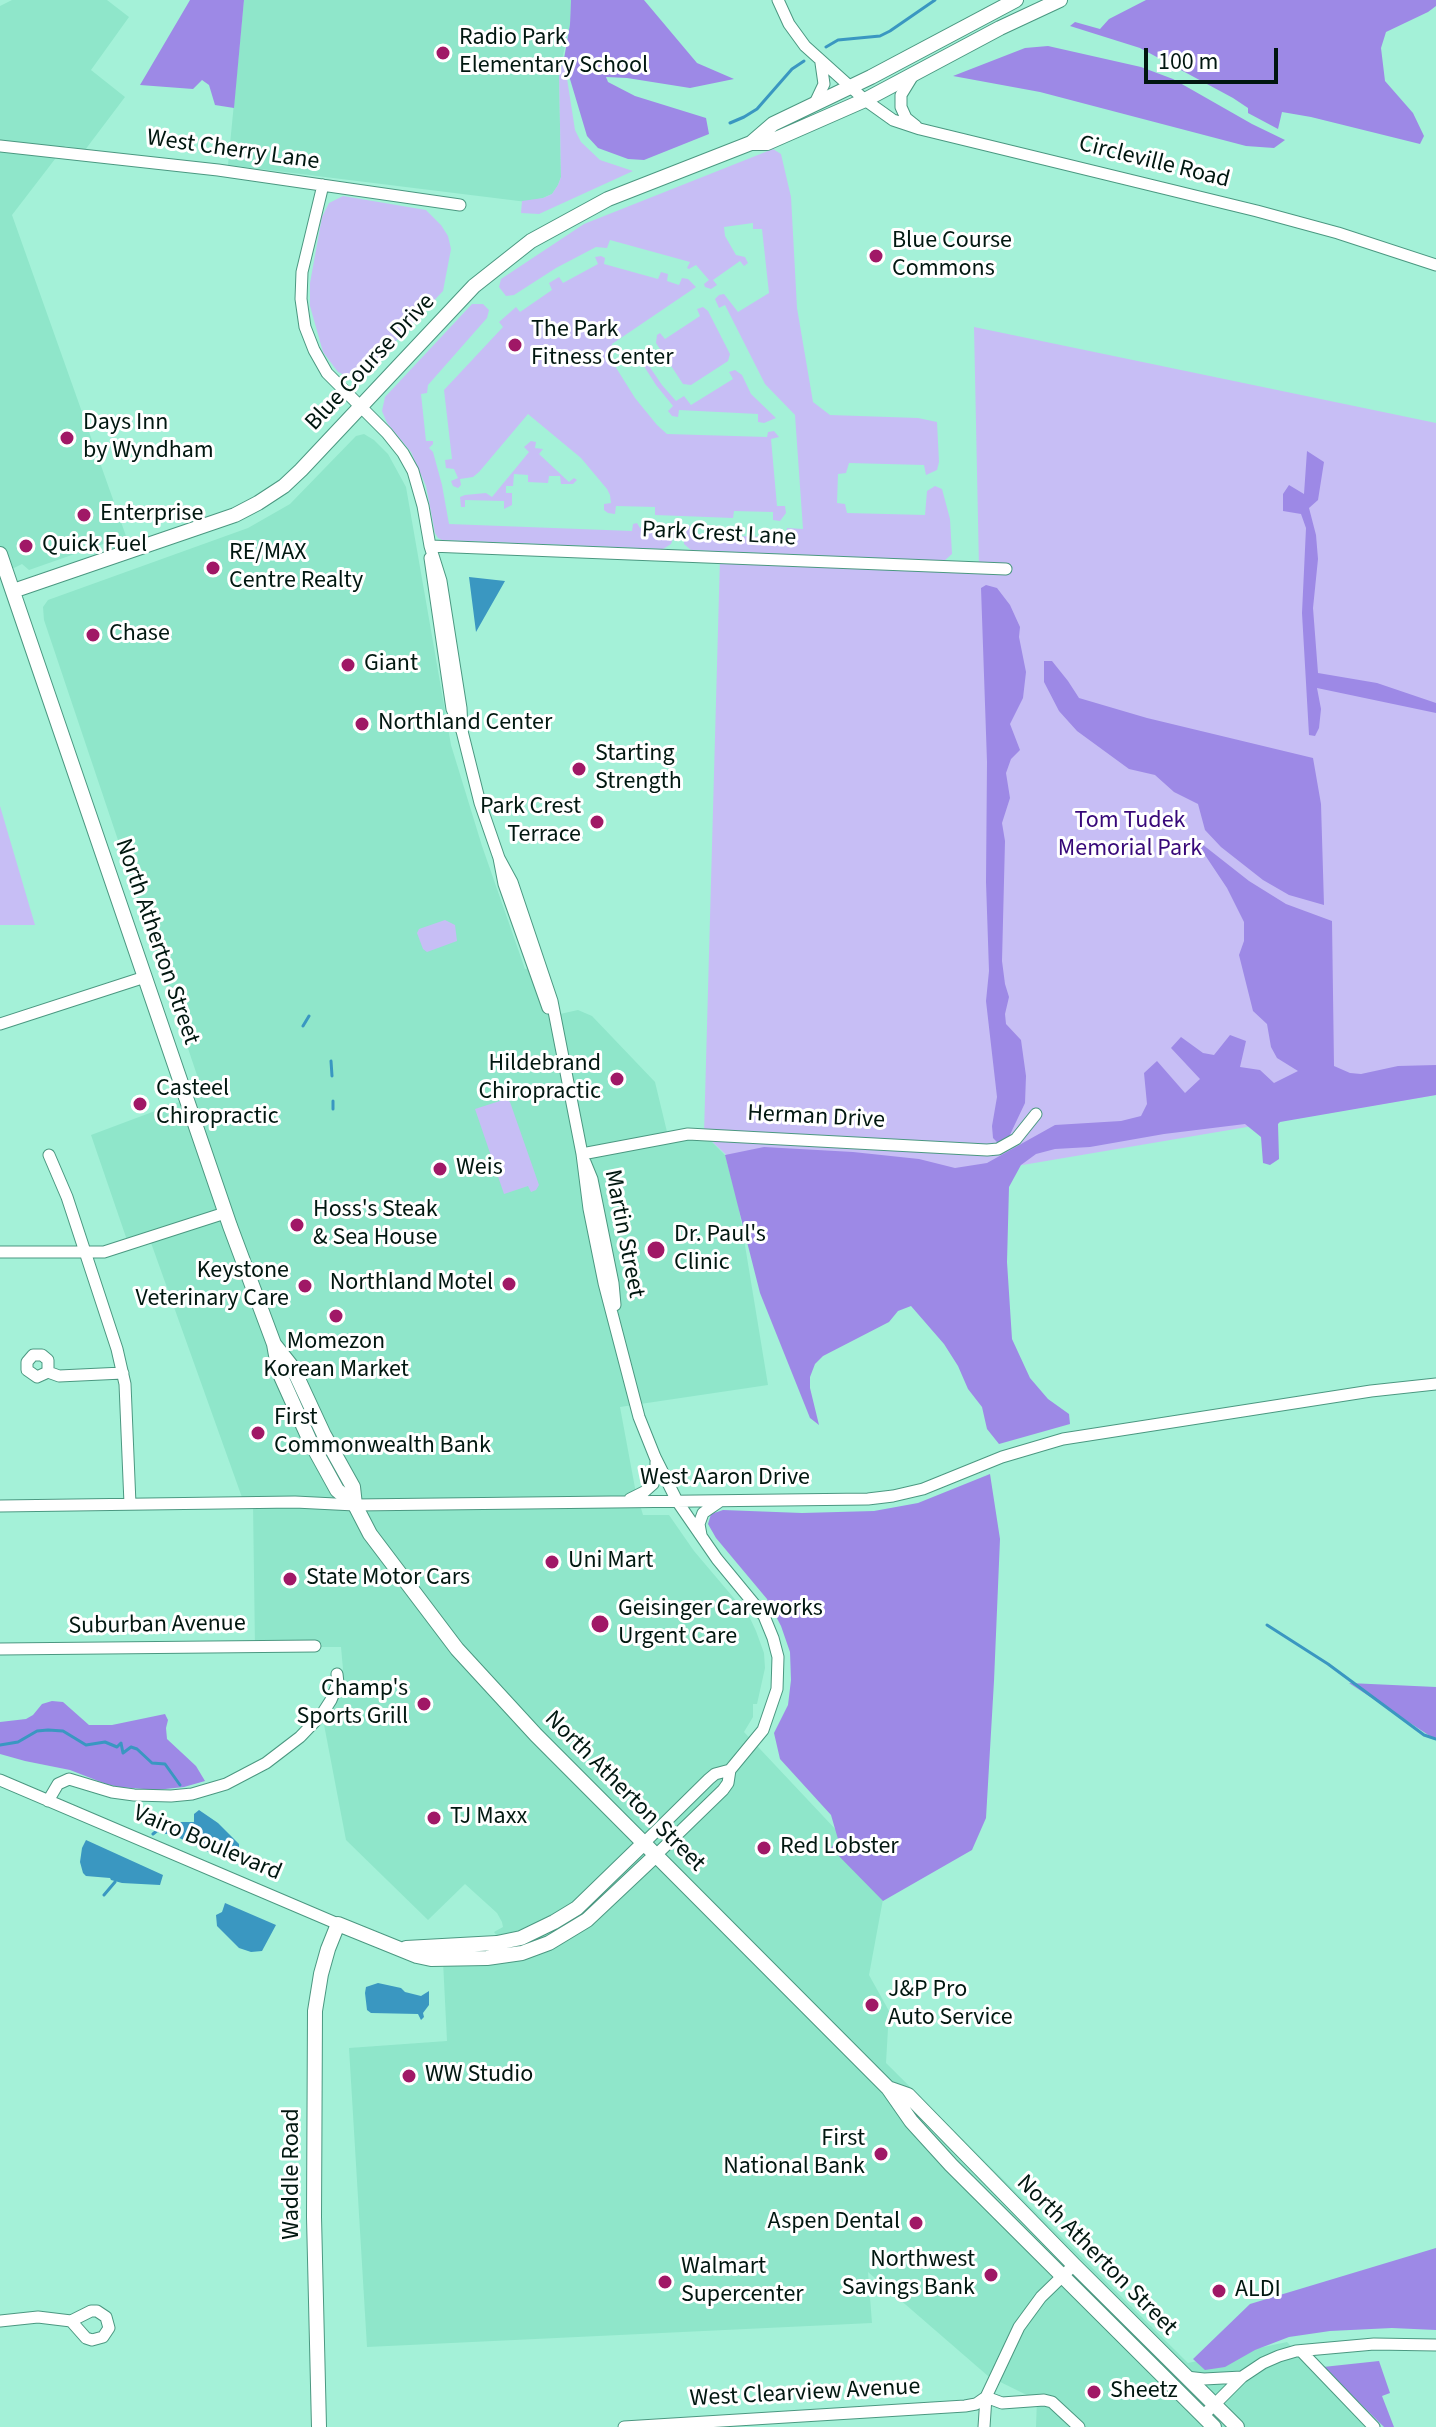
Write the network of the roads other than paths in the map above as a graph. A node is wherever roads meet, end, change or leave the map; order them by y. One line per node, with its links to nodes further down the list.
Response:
1 (778, 0): 4 (street, Circleville Road)
2 (1016, 0): 6 (main road, Blue Course Drive)
3 (1060, 0): 5 (main road, Blue Course Drive)
4 (819, 59): 6 (street, Circleville Road); 8 (street)
5 (914, 74): 7 (main road, Blue Course Drive); 9 (street)
6 (849, 87): 7 (street, Circleville Road); 8 (main road, Blue Course Drive)
7 (865, 100): 9 (street, Circleville Road); 10 (main road, Blue Course Drive)
8 (814, 104): 10 (main road, Blue Course Drive)
9 (920, 129): 14 (street, Circleville Road)
10 (751, 143): 15 (main road, Blue Course Drive)
11 (0, 146): 12 (street, West Cherry Lane)
12 (323, 185): 13 (street, West Cherry Lane); 15 (street, Martin Street)
13 (460, 205)
14 (1436, 265)
15 (360, 407): 16 (street, Martin Street); 19 (main road, Blue Course Drive)
16 (430, 546): 18 (street, Park Crest Lane); 23 (street, Martin Street)
17 (0, 554): 19 (main road, North Atherton Street)
18 (1006, 569)
19 (6, 593): 20 (main road, North Atherton Street)
20 (145, 977): 21 (street); 25 (main road, North Atherton Street)
21 (0, 1024)
22 (1036, 1114): 23 (street, Herman Drive)
23 (582, 1154): 31 (street, Martin Street)
24 (49, 1155): 27 (street)
25 (225, 1213): 27 (street); 36 (main road, North Atherton Street)
26 (0, 1252): 27 (street)
27 (85, 1253): 29 (street)
28 (48, 1372): 29 (street)
29 (123, 1373): 35 (street)
30 (1436, 1384): 32 (street, West Aaron Drive)
31 (655, 1457): 33 (street, Martin Street); 34 (street)
32 (721, 1500): 33 (street, West Aaron Drive); 38 (street)
33 (677, 1501): 34 (street, West Aaron Drive); 38 (street, Martin Street)
34 (622, 1502): 36 (street, West Aaron Drive)
35 (130, 1504): 36 (street, West Aaron Drive); 37 (street, West Aaron Drive)
36 (355, 1505): 45 (main road, North Atherton Street)
37 (0, 1506)
38 (703, 1539): 42 (street, Martin Street)
39 (315, 1646): 40 (street, Suburban Avenue)
40 (0, 1649)
41 (337, 1674): 44 (street)
42 (730, 1770): 45 (street, Martin Street); 46 (street, Martin Street)
43 (0, 1780): 44 (street, Vairo Boulevard)
44 (48, 1801): 47 (street, Vairo Boulevard)
45 (644, 1843): 46 (main road, North Atherton Street); 48 (main road, Vairo Boulevard)
46 (656, 1855): 48 (main road, Vairo Boulevard); 49 (main road, North Atherton Street)
47 (338, 1924): 48 (main road, Vairo Boulevard); 61 (main road, Waddle Road)
48 (398, 1949)
49 (888, 2088): 50 (main road, North Atherton Street); 51 (main road, North Atherton Street)
50 (1074, 2265): 51 (street); 56 (main road, North Atherton Street)
51 (1061, 2277): 58 (street); 60 (main road, North Atherton Street)
52 (0, 2321): 53 (street)
53 (71, 2321)
54 (1436, 2345): 55 (street)
55 (1301, 2351): 57 (street); 67 (street)
56 (1186, 2377): 57 (street); 59 (main road, North Atherton Street)
57 (1242, 2377): 59 (street)
58 (986, 2397): 62 (street, West Clearview Avenue); 63 (street); 64 (street)
59 (1214, 2404): 60 (street); 66 (main road, North Atherton Street)
60 (1203, 2416): 65 (main road, North Atherton Street)
61 (319, 2427)
62 (624, 2427)
63 (984, 2427)
64 (1079, 2427)
65 (1214, 2427)
66 (1237, 2427)
67 (1374, 2427)

